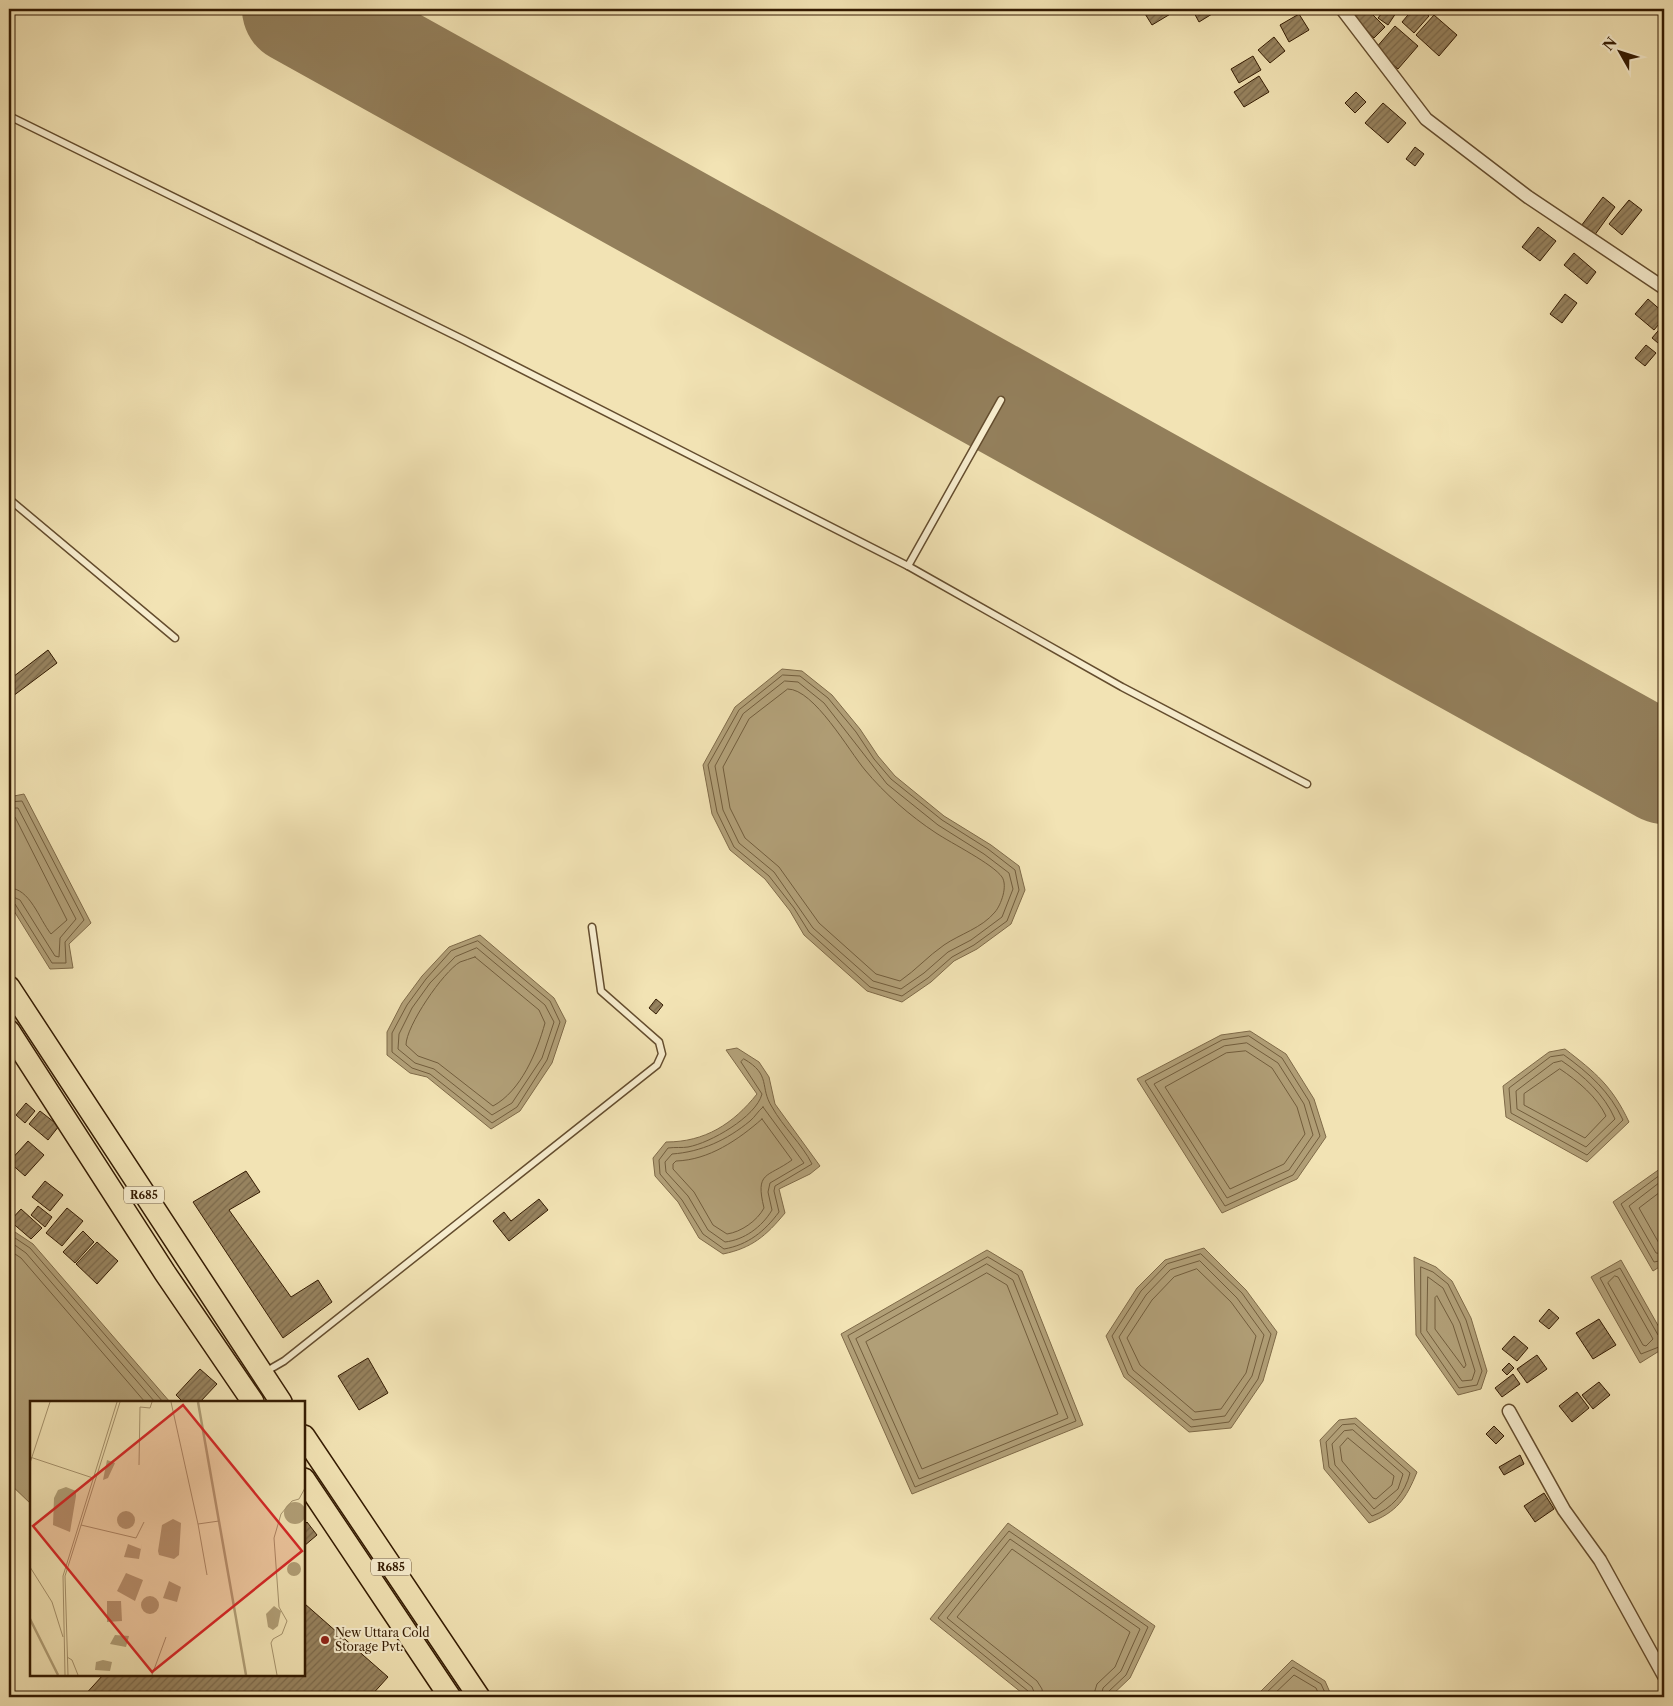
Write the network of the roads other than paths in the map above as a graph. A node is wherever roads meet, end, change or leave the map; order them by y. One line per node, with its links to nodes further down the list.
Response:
1 (1342, 9): 3 (street)
2 (9, 116): 6 (lane)
3 (1664, 288)
4 (1001, 400): 6 (lane)
5 (9, 499): 7 (lane)
6 (908, 566): 8 (lane)
7 (175, 638)
8 (1307, 784)
9 (592, 927): 12 (lane)
10 (9, 987): 12 (main road, R685)
11 (9, 1031): 13 (main road, R685)
12 (262, 1374): 14 (main road, R685)
13 (252, 1401)
14 (280, 1401)
15 (1509, 1411): 18 (street)
16 (305, 1437): 20 (main road, R685)
17 (305, 1480): 19 (main road, R685)
18 (1664, 1676)
19 (450, 1697)
20 (479, 1697)

